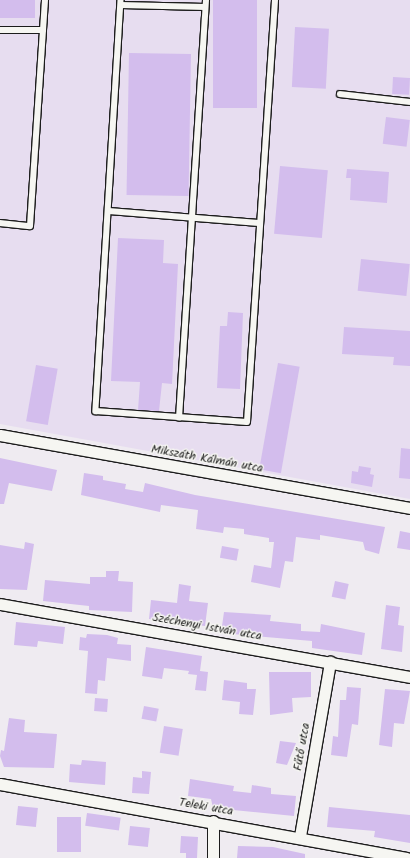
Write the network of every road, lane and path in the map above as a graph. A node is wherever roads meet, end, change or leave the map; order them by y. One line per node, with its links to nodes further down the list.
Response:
1 (45, 0): 7 (lane)
2 (206, 0): 5 (lane)
3 (275, 0): 13 (lane)
4 (121, 2): 5 (lane); 10 (lane)
5 (206, 7): 11 (lane)
6 (0, 30): 7 (lane)
7 (43, 30): 12 (lane)
8 (340, 94): 9 (lane)
9 (410, 102)
10 (109, 211): 11 (lane); 14 (lane)
11 (192, 218): 13 (lane); 14 (lane)
12 (0, 223)
13 (259, 223): 14 (lane)
14 (179, 418)
15 (0, 435): 16 (street, Mikszáth Kálmán utca)
16 (410, 508)
17 (0, 604): 18 (street, Széchenyi István utca)
18 (330, 662): 19 (street, Széchenyi István utca); 22 (street, Fűtő utca)
19 (410, 677)
20 (0, 784): 21 (street, Teleki utca)
21 (213, 821): 22 (street, Teleki utca); 24 (street)
22 (300, 836): 23 (street, Teleki utca)
23 (374, 855): 25 (street, Teleki utca)
24 (213, 858)
25 (406, 858)

